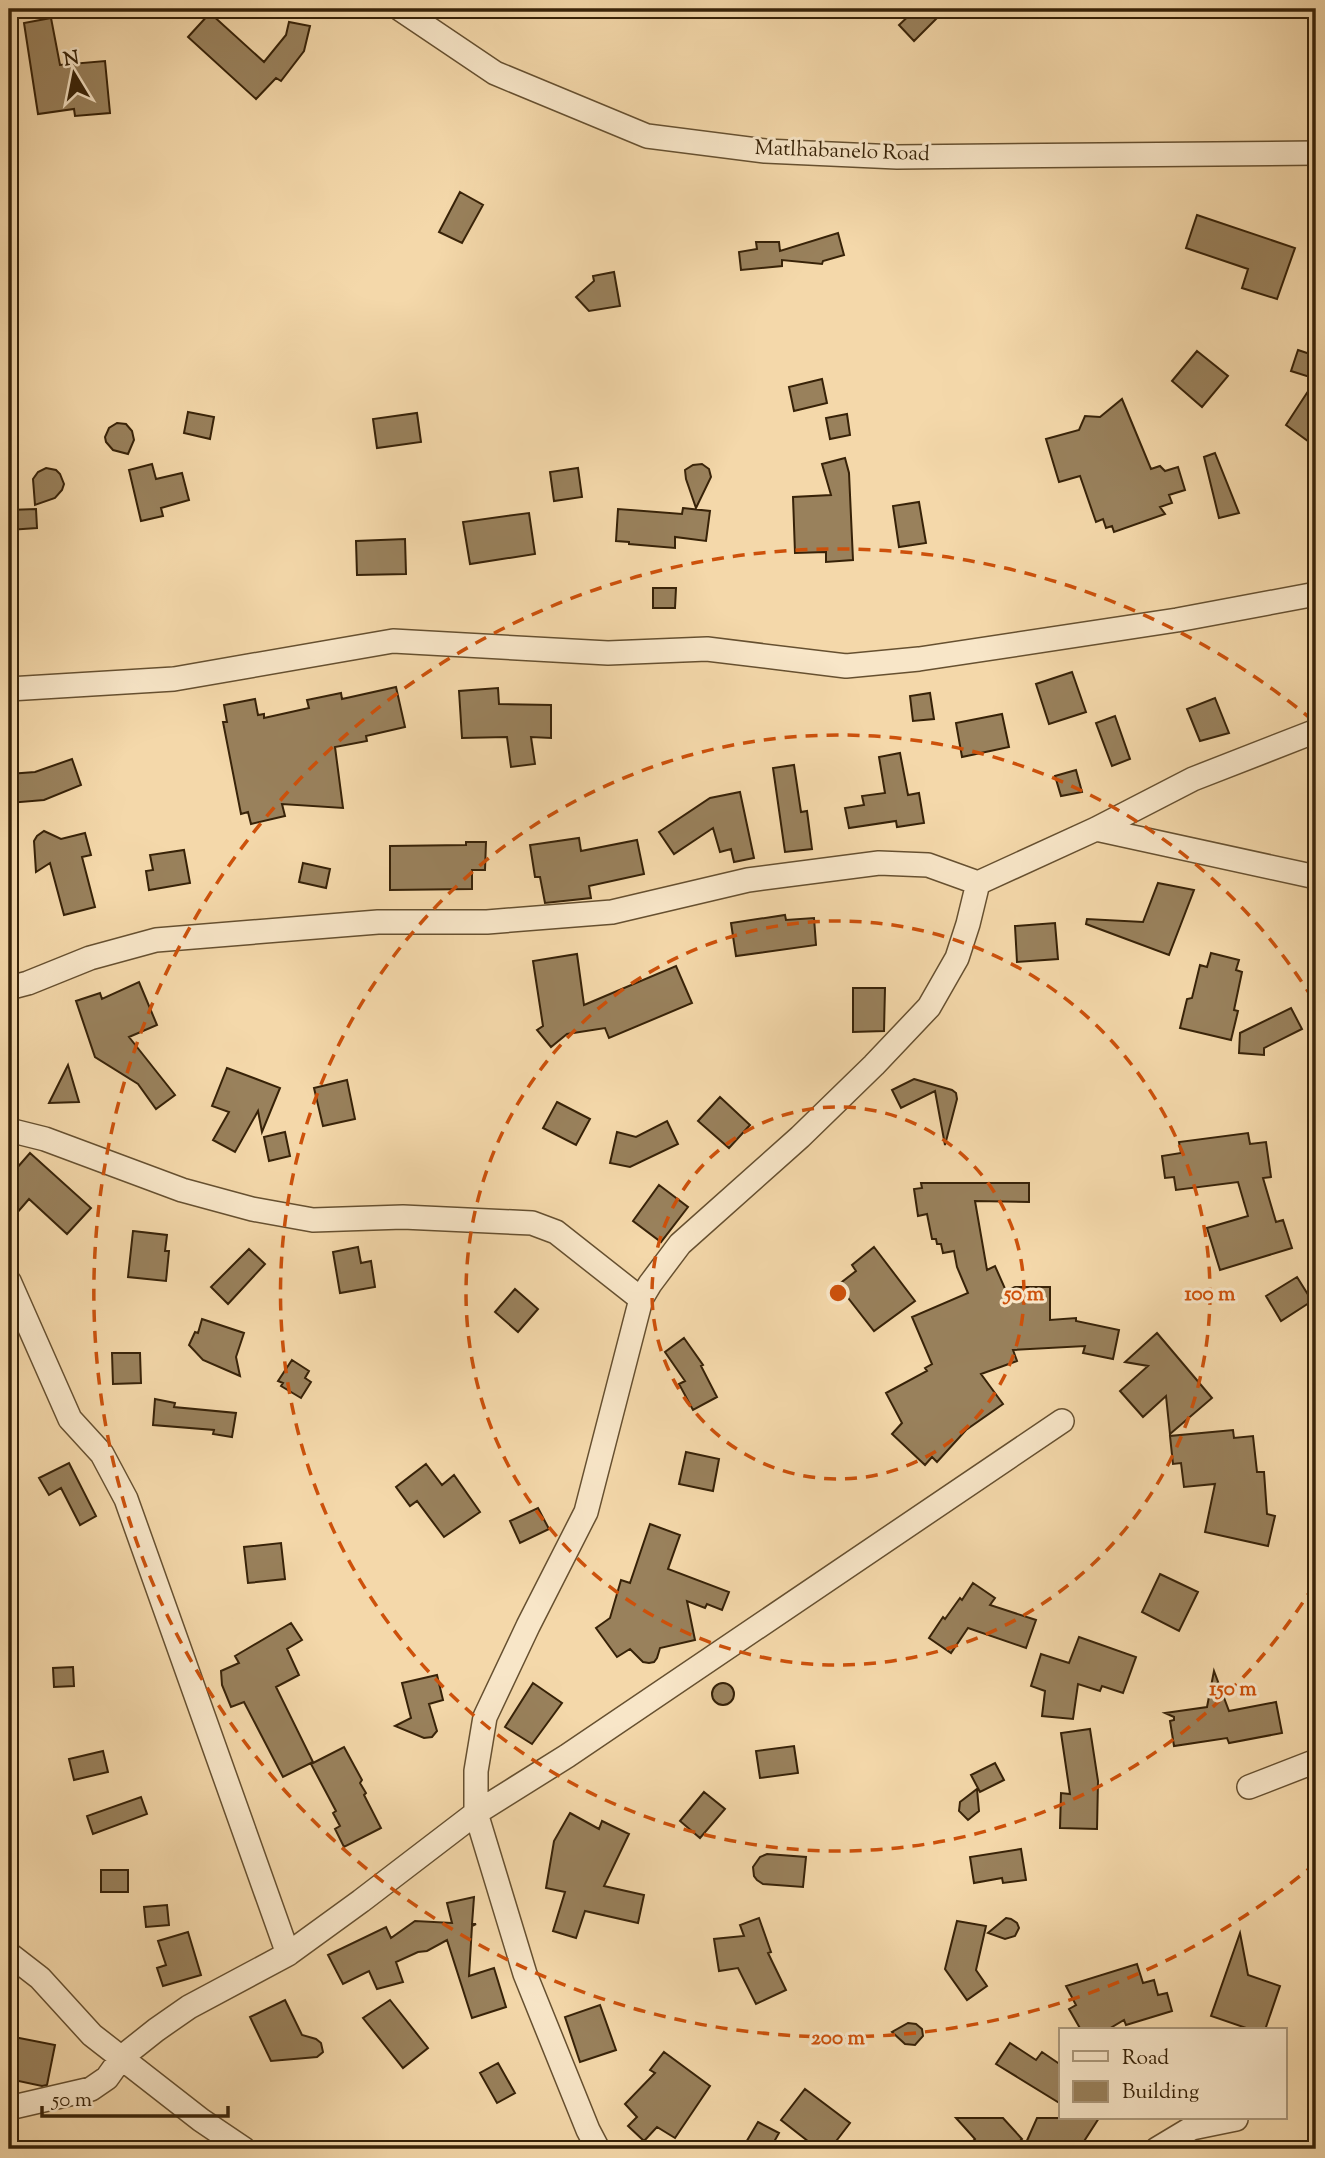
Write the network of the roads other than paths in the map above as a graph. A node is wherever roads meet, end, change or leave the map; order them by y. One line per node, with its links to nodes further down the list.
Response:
1 (400, 9): 2 (street, Matlhabanelo Road)
2 (1316, 153)
3 (1316, 594): 4 (street)
4 (9, 689)
5 (1316, 731): 6 (street)
6 (1096, 830): 7 (street); 8 (street)
7 (1316, 877)
8 (978, 883): 9 (street); 12 (street)
9 (9, 988)
10 (9, 1130): 12 (street)
11 (9, 1281): 18 (street)
12 (641, 1299): 16 (street)
13 (1062, 1421): 16 (street)
14 (1316, 1761): 15 (street)
15 (1249, 1787)
16 (476, 1812): 18 (street); 23 (street)
17 (9, 1954): 19 (street)
18 (288, 1954): 19 (street)
19 (122, 2057): 20 (street); 22 (street)
20 (9, 2108)
21 (1231, 2120): 24 (street)
22 (244, 2149)
23 (598, 2149)
24 (1157, 2149)

